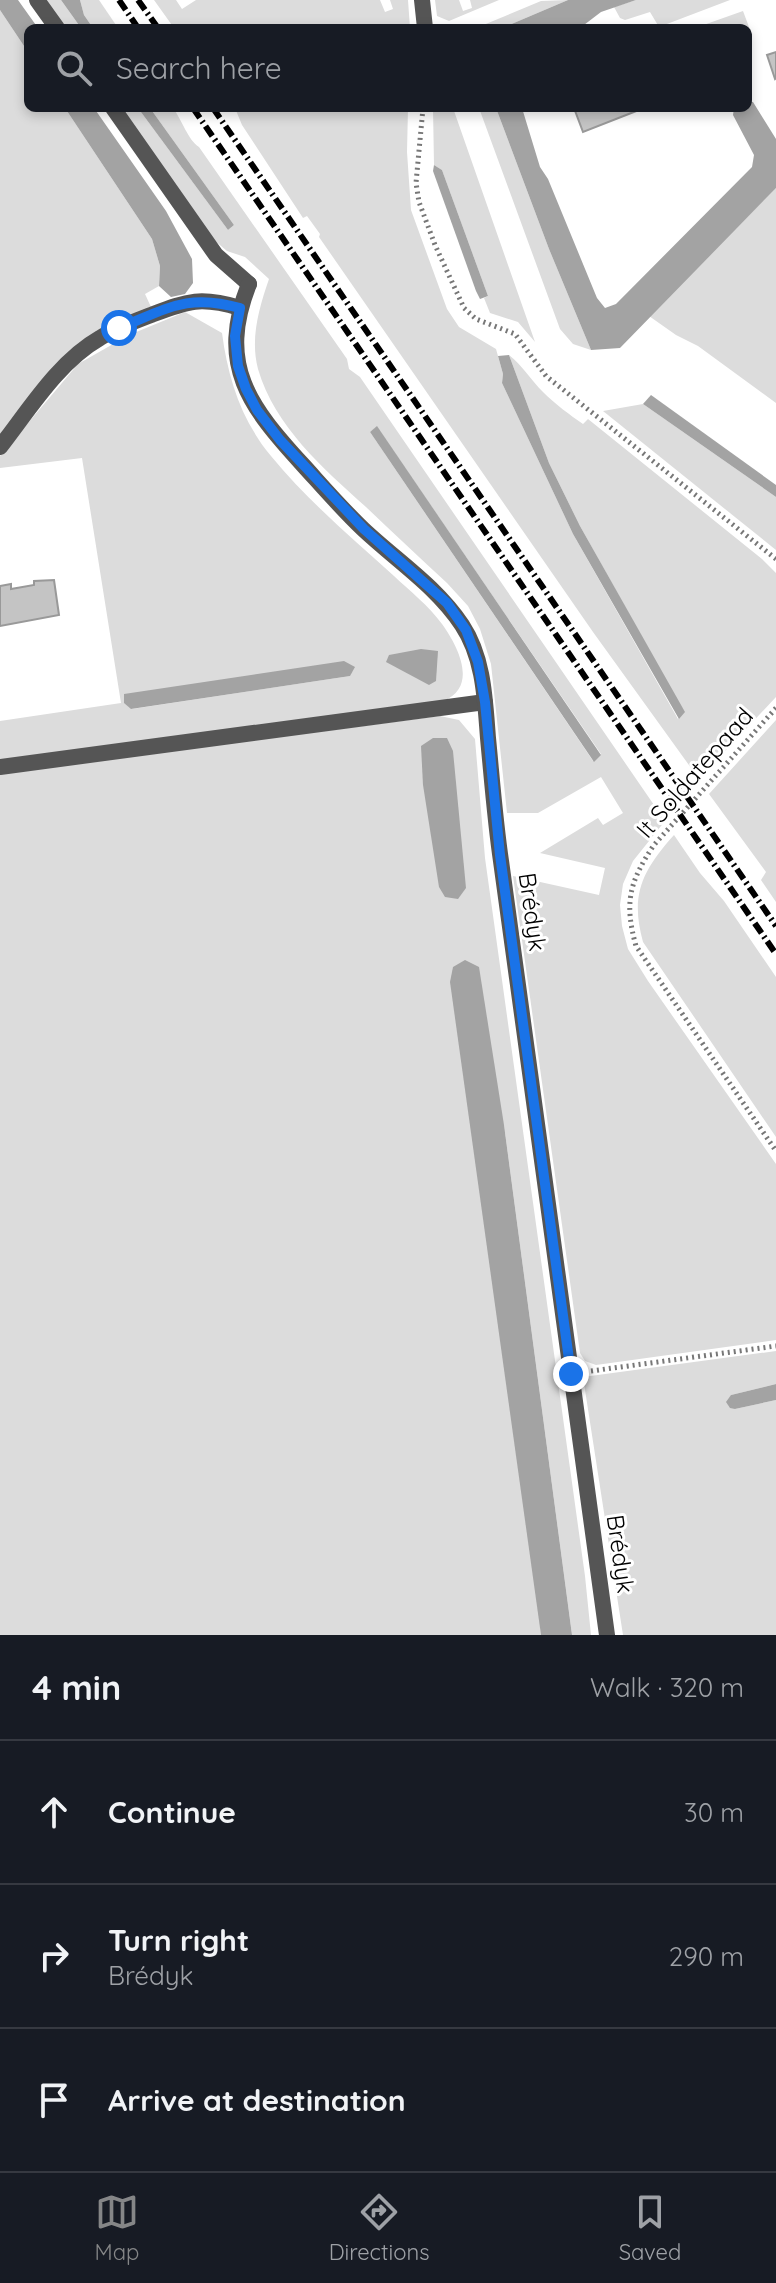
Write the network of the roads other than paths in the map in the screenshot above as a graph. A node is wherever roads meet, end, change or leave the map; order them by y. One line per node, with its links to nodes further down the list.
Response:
1 (37, 0): 3 (street)
2 (422, 0): 4 (street)
3 (54, 24)
4 (425, 24)
5 (116, 112): 6 (street, Brédyk)
6 (240, 308): 7 (street); 8 (street, Brédyk)
7 (0, 447)
8 (485, 702): 9 (street); 10 (street, Brédyk)
9 (0, 767)
10 (607, 1635)

